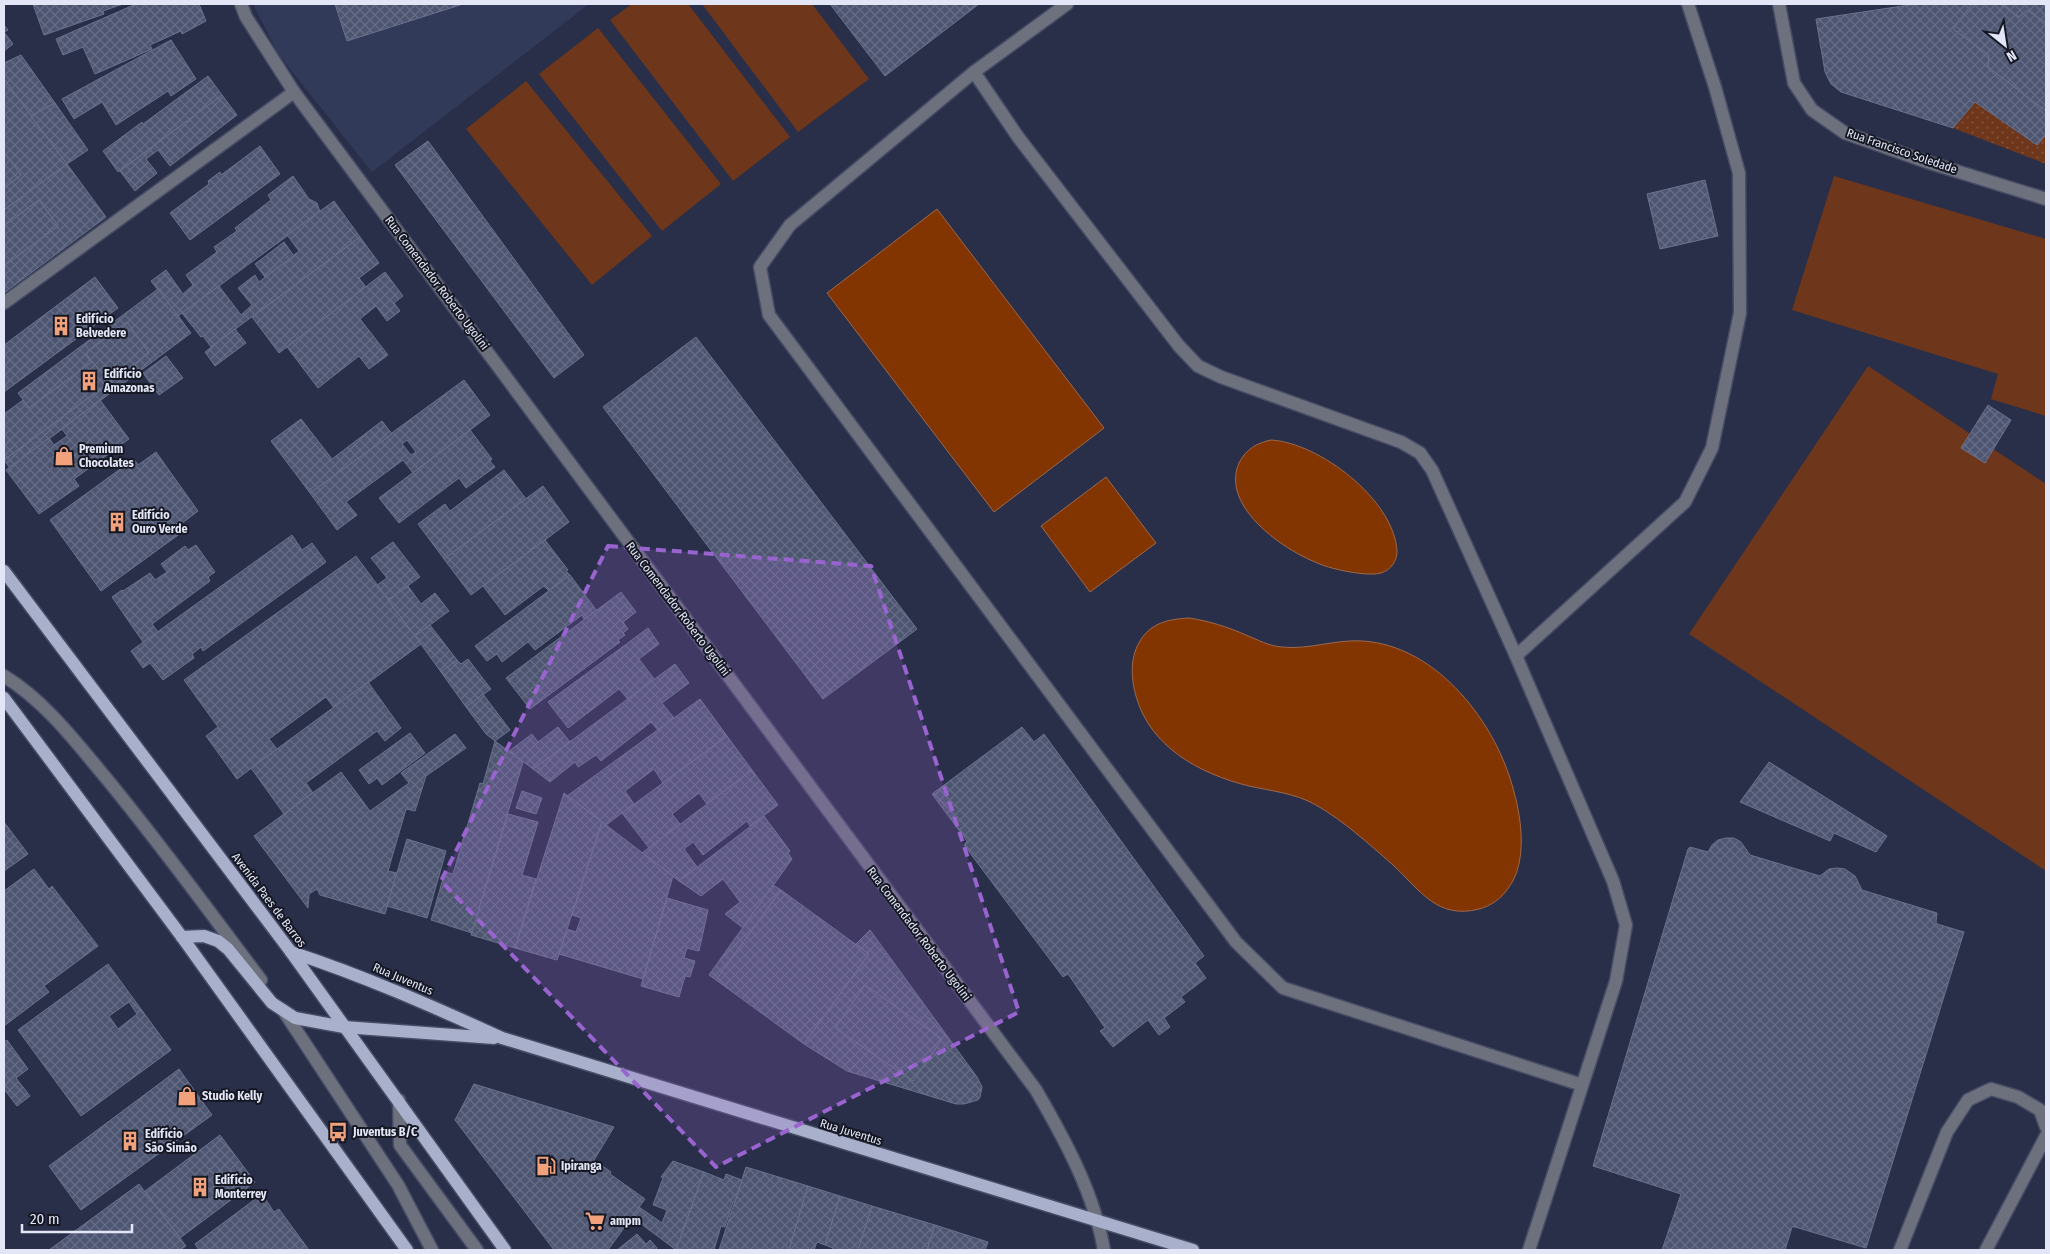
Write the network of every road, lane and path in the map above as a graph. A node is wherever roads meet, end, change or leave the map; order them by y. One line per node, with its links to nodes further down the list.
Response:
1 (241, 4): 6 (street, Rua Comendador Roberto Ugolini)
2 (1067, 4): 5 (street)
3 (1688, 4): 10 (street)
4 (1779, 4): 7 (street, Rua Francisco Soledade)
5 (974, 72): 10 (street); 18 (street)
6 (294, 92): 8 (street); 22 (street, Rua Comendador Roberto Ugolini)
7 (2046, 199)
8 (4, 303)
9 (4, 571): 14 (main road, Avenida Paes de Barros)
10 (1516, 656): 18 (street)
11 (4, 676): 15 (street)
12 (4, 698): 13 (main road)
13 (182, 937): 15 (main road); 23 (main road)
14 (291, 952): 16 (main road, Avenida Paes de Barros); 17 (main road, Rua Juventus)
15 (286, 1013): 16 (main road, Rua Juventus); 24 (street)
16 (344, 1027): 17 (main road, Rua Juventus); 19 (main road, Avenida Paes de Barros)
17 (502, 1038): 22 (main road, Rua Juventus)
18 (1582, 1085): 29 (street)
19 (399, 1100): 25 (street); 26 (main road, Avenida Paes de Barros)
20 (2046, 1127): 30 (street)
21 (2046, 1136): 31 (street)
22 (1099, 1222): 27 (street, Rua Comendador Roberto Ugolini); 28 (main road, Rua Juventus)
23 (407, 1250)
24 (432, 1250)
25 (477, 1250)
26 (505, 1250)
27 (1104, 1250)
28 (1193, 1250)
29 (1529, 1250)
30 (1900, 1250)
31 (1986, 1250)

